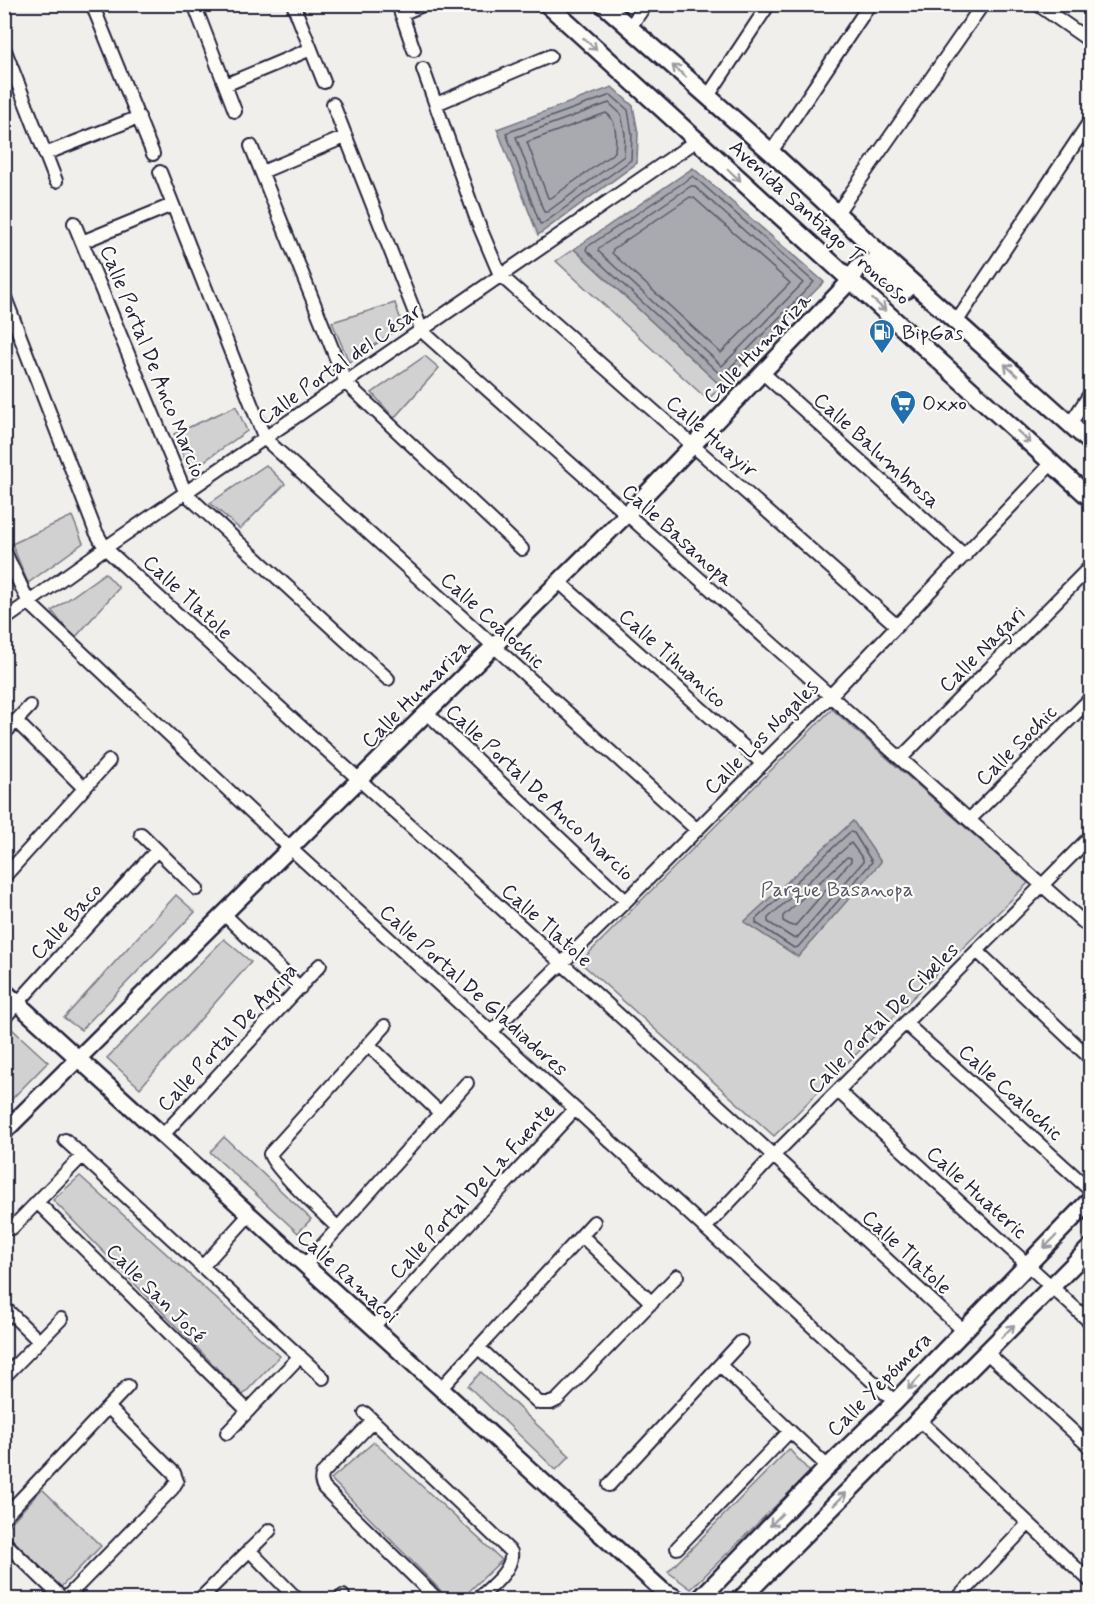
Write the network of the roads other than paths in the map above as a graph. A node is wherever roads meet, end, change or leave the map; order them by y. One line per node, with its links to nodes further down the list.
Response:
1 (92, 4): 26 (street)
2 (194, 4): 21 (street)
3 (293, 4): 16 (street)
4 (425, 4): 12 (street)
5 (547, 4): 29 (main road, Avenida Santiago Troncoso, one-way to 29)
6 (603, 4): 13 (main road, Avenida Santiago Troncoso)
7 (646, 4): 13 (street)
8 (769, 4): 22 (street)
9 (870, 4): 31 (street)
10 (983, 4): 38 (street)
11 (1037, 4): 14 (street)
12 (399, 9): 17 (street)
13 (630, 27): 22 (main road, Avenida Santiago Troncoso, one-way to 13)
14 (1090, 41)
15 (4, 48): 32 (street)
16 (311, 49): 20 (street); 21 (street)
17 (414, 50)
18 (550, 56): 24 (street)
19 (423, 69): 24 (street)
20 (324, 82)
21 (225, 85): 25 (street)
22 (708, 96): 31 (main road, Avenida Santiago Troncoso)
23 (333, 104): 28 (street, Calle Basanopa)
24 (436, 104): 41 (street)
25 (235, 111)
26 (139, 117): 32 (street); 33 (street)
27 (1090, 121): 44 (street)
28 (345, 137): 35 (street); 45 (street, Calle Basanopa)
29 (696, 141): 41 (street, Calle Portal del César); 42 (main road, Avenida Santiago Troncoso, one-way to 42)
30 (251, 146): 35 (street)
31 (771, 152): 38 (main road, Avenida Santiago Troncoso)
32 (45, 154): 36 (street)
33 (153, 154)
34 (160, 172): 37 (street)
35 (261, 172): 48 (street)
36 (56, 181)
37 (172, 205): 40 (street); 51 (street)
38 (837, 213): 44 (main road, Avenida Santiago Troncoso)
39 (74, 223): 40 (street, Calle Portal De Anco Marcio)
40 (82, 242): 55 (street, Calle Portal De Anco Marcio)
41 (500, 275): 45 (street, Calle Portal del César); 53 (street, Calle Huayir)
42 (851, 280): 46 (main road); 47 (street, Calle Humariza); 54 (main road, Avenida Santiago Troncoso, one-way to 54)
43 (4, 295): 58 (street)
44 (957, 321): 46 (main road, Avenida Santiago Troncoso)
45 (422, 331): 48 (street, Calle Portal del César); 57 (street, Calle Basanopa)
46 (979, 342): 50 (main road, Avenida Santiago Troncoso, one-way to 46)
47 (763, 373): 53 (street, Calle Humariza); 61 (street, Calle Balumbrosa)
48 (346, 383): 51 (street, Calle Portal del César); 59 (street)
49 (1090, 394): 50 (street)
50 (1071, 424): 52 (main road, Avenida Santiago Troncoso)
51 (265, 439): 55 (street, Calle Portal del César); 67 (street, Calle Coalochic)
52 (1090, 442)
53 (693, 445): 57 (street, Calle Humariza); 66 (street, Calle Huayir)
54 (1052, 463): 56 (main road, Avenida Santiago Troncoso); 61 (street, Calle Los Nogales)
55 (186, 494): 58 (street, Calle Portal del César); 68 (street, Calle Portal De Anco Marcio)
56 (1090, 498)
57 (626, 515): 63 (street, Calle Humariza); 69 (street, Calle Basanopa)
58 (105, 548): 64 (street, Calle Portal del César); 78 (street, Calle Tlatole)
59 (522, 549)
60 (4, 550): 64 (street)
61 (965, 556): 66 (street, Calle Los Nogales)
62 (1090, 567): 75 (street, Calle Nagari)
63 (558, 581): 67 (street, Calle Humariza); 77 (street, Calle Tihuanico)
64 (29, 603): 65 (street, Calle Portal del César); 84 (street, Calle Portal De Gladiadores)
65 (4, 620)
66 (897, 626): 69 (street, Calle Los Nogales)
67 (493, 646): 72 (street, Calle Humariza); 81 (street, Calle Coalochic)
68 (388, 679)
69 (830, 696): 75 (street, Calle Basanopa); 77 (street, Calle Los Nogales)
70 (1090, 699): 80 (street, Calle Sochic)
71 (30, 706): 73 (street)
72 (426, 712): 78 (street, Calle Humariza); 89 (street, Calle Portal De Anco Marcio)
73 (16, 721): 74 (street); 79 (street)
74 (4, 734)
75 (901, 758): 80 (street, Calle Basanopa)
76 (109, 761): 79 (street)
77 (762, 763): 81 (street, Calle Los Nogales)
78 (358, 780): 84 (street, Calle Humariza); 93 (street, Calle Tlatole)
79 (84, 788): 86 (street)
80 (970, 819): 87 (street, Calle Basanopa)
81 (697, 830): 89 (street, Calle Los Nogales)
82 (141, 834): 85 (street)
83 (1090, 837): 87 (street, Calle Portal De Cibeles)
84 (290, 848): 90 (street, Calle Humariza); 101 (street, Calle Portal De Gladiadores)
85 (157, 850): 88 (street); 97 (street, Calle Baco)
86 (4, 877)
87 (1043, 884): 91 (street, Calle Basanopa); 92 (street, Calle Portal De Cibeles)
88 (197, 889)
89 (626, 901): 93 (street, Calle Los Nogales)
90 (224, 914): 95 (street); 103 (street, Calle Humariza)
91 (1090, 928)
92 (977, 951): 99 (street, Calle Portal De Cibeles); 104 (street)
93 (560, 964): 101 (street, Calle Los Nogales); 112 (street, Calle Tlatole)
94 (320, 965): 95 (street, Calle Portal De Agripa)
95 (300, 988): 110 (street, Calle Portal De Agripa)
96 (4, 991): 97 (street, Calle Ramacoi)
97 (18, 1003): 98 (street, Calle Baco); 103 (street, Calle Ramacoi)
98 (4, 1018)
99 (905, 1023): 106 (street, Calle Portal De Cibeles); 114 (street, Calle Coalochic)
100 (385, 1026): 102 (street)
101 (491, 1032): 107 (street, Calle Portal De Gladiadores)
102 (368, 1044): 108 (street); 120 (street)
103 (79, 1057): 109 (street, Calle Humariza); 110 (street, Calle Ramacoi)
104 (1090, 1058)
105 (467, 1083): 108 (street)
106 (838, 1091): 112 (street, Calle Portal De Cibeles); 124 (street, Calle Huateric)
107 (575, 1109): 121 (street, Calle Portal De Gladiadores); 133 (street, Calle Portal De La Fuente)
108 (440, 1113): 120 (street)
109 (4, 1132)
110 (162, 1136): 117 (street, Calle Ramacoi)
111 (65, 1140): 113 (street)
112 (774, 1155): 121 (street, Calle Portal De Cibeles); 134 (street, Calle Tlatole)
113 (82, 1156): 116 (street); 126 (street)
114 (1090, 1190)
115 (1090, 1200): 124 (main road, Calle Yepómera, one-way to 124)
116 (38, 1203): 119 (street); 147 (street, Calle San José)
117 (249, 1215): 125 (street, Calle Ramacoi); 126 (street)
118 (594, 1222): 122 (street)
119 (12, 1228)
120 (338, 1228): 125 (street)
121 (705, 1228): 145 (street, Calle Portal De Gladiadores)
122 (582, 1236): 129 (street); 137 (street)
123 (1090, 1248): 128 (main road)
124 (1028, 1264): 128 (street, Calle Huateric); 134 (main road, Calle Yepómera)
125 (305, 1265): 133 (street, Calle Ramacoi)
126 (202, 1267): 139 (street)
127 (677, 1276): 129 (street)
128 (1052, 1287): 132 (street, Calle Huateric); 138 (main road, one-way to 128)
129 (652, 1303): 137 (street)
130 (4, 1308): 135 (street)
131 (61, 1319): 135 (street)
132 (1090, 1322)
133 (373, 1327): 144 (street, Calle Ramacoi)
134 (964, 1330): 145 (main road, Calle Yepómera, one-way to 145)
135 (39, 1341): 141 (street)
136 (741, 1342): 140 (street)
137 (479, 1348): 144 (street)
138 (986, 1352): 148 (main road); 151 (street)
139 (300, 1356): 142 (street); 147 (street)
140 (720, 1365): 149 (street); 153 (street)
141 (4, 1377)
142 (323, 1378)
143 (128, 1386): 146 (street)
144 (441, 1388): 161 (street, Calle Ramacoi)
145 (895, 1402): 152 (main road, Calle Yepómera)
146 (108, 1407): 154 (street); 162 (street)
147 (248, 1411): 150 (street)
148 (919, 1420): 155 (street); 169 (main road, one-way to 148)
149 (790, 1431): 152 (street); 158 (street)
150 (227, 1433)
151 (1090, 1447)
152 (828, 1467): 168 (main road, Calle Yepómera, one-way to 168)
153 (609, 1485)
154 (4, 1517)
155 (1028, 1524): 160 (street); 170 (street)
156 (270, 1530): 159 (street)
157 (4, 1542): 162 (street)
158 (677, 1548)
159 (249, 1550): 163 (street); 164 (street)
160 (1090, 1581)
161 (665, 1595): 167 (street, Calle Ramacoi)
162 (64, 1599)
163 (199, 1599)
164 (298, 1599)
165 (438, 1599): 166 (street)
166 (477, 1599)
167 (681, 1599)
168 (699, 1599)
169 (740, 1599)
170 (956, 1599)

